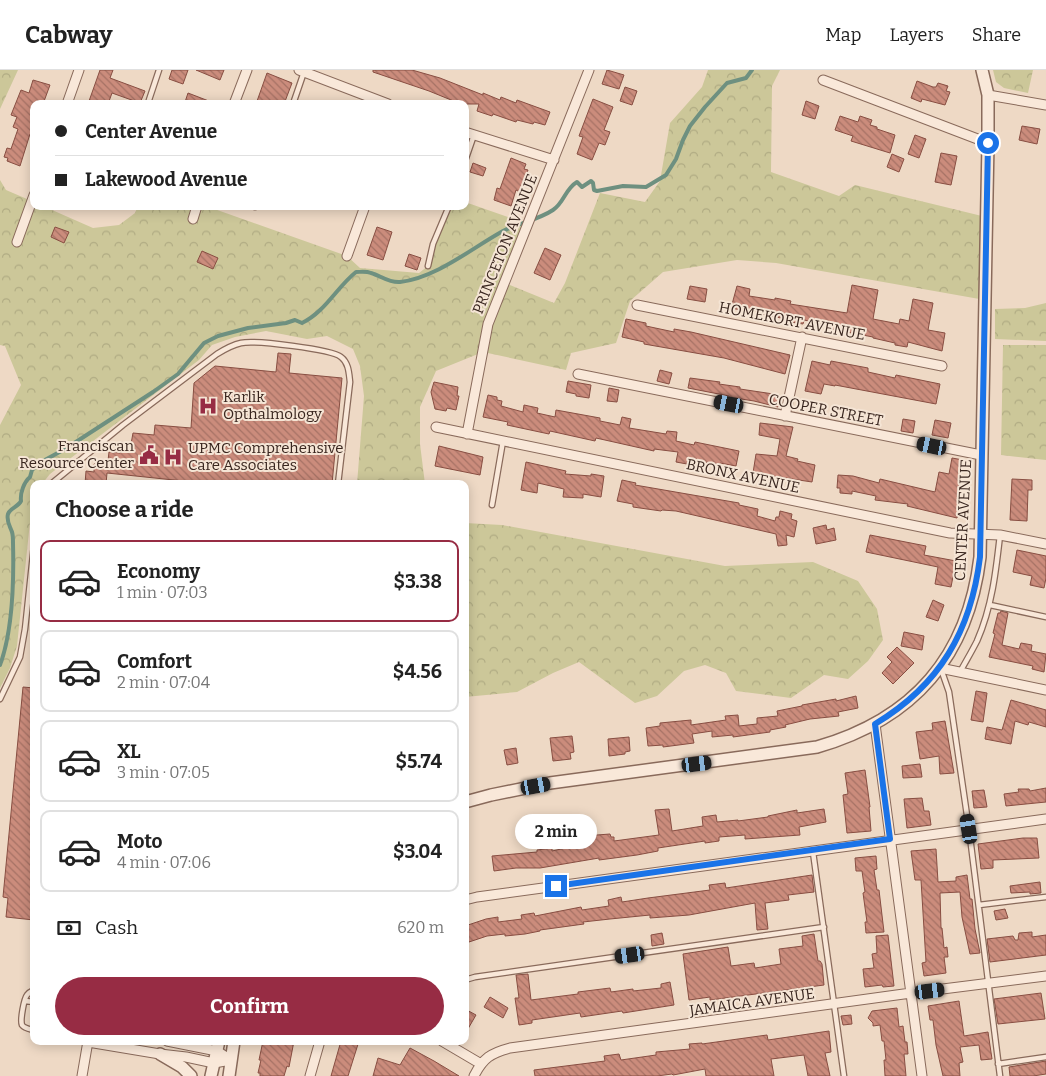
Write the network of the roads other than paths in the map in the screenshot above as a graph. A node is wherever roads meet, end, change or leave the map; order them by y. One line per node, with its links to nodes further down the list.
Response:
1 (79, 70): 9 (street)
2 (158, 70): 10 (lane)
3 (247, 70): 11 (street)
4 (589, 70): 17 (street, PRINCETON AVENUE)
5 (982, 70): 8 (street, CENTER AVENUE)
6 (302, 71): 12 (lane); 13 (street)
7 (823, 80): 16 (street)
8 (988, 94): 14 (street); 16 (street, CENTER AVENUE)
9 (68, 100)
10 (149, 100)
11 (236, 100)
12 (294, 100)
13 (378, 100)
14 (1046, 105)
15 (470, 133): 17 (street)
16 (988, 143): 34 (street, CENTER AVENUE)
17 (554, 160): 32 (street, PRINCETON AVENUE)
18 (30, 206): 23 (street)
19 (195, 210): 22 (street)
20 (364, 210): 24 (street)
21 (447, 210): 25 (lane)
22 (192, 219)
23 (17, 242)
24 (347, 256)
25 (428, 266)
26 (637, 305): 27 (street, HOMEKORT AVENUE)
27 (802, 337): 28 (street, HOMEKORT AVENUE); 30 (street)
28 (942, 366)
29 (578, 374): 30 (street, COOPER STREET)
30 (785, 416): 34 (street, COOPER STREET)
31 (436, 427): 32 (street, BRONX AVENUE)
32 (467, 434): 33 (street, BRONX AVENUE)
33 (504, 442): 37 (lane); 38 (street, BRONX AVENUE)
34 (981, 455): 38 (street, CENTER AVENUE)
35 (56, 480): 36 (lane)
36 (338, 480)
37 (492, 505)
38 (979, 535): 39 (street, BRONX AVENUE); 44 (street, CENTER AVENUE)
39 (1000, 535): 40 (street, BRONX AVENUE); 42 (lane)
40 (1046, 544)
41 (30, 582): 47 (lane)
42 (990, 605): 43 (lane); 45 (lane)
43 (1046, 617)
44 (940, 668): 45 (street); 48 (street, CENTER AVENUE); 51 (lane)
45 (960, 672): 46 (street)
46 (1046, 690)
47 (0, 699)
48 (875, 724): 49 (street, CENTER AVENUE); 52 (street)
49 (469, 801)
50 (1046, 819): 51 (street)
51 (969, 829): 52 (street); 56 (lane)
52 (890, 839): 53 (street); 62 (street)
53 (813, 850): 55 (street); 57 (lane)
54 (1046, 897): 56 (lane)
55 (469, 899)
56 (979, 905): 60 (lane)
57 (824, 927): 59 (lane); 65 (lane)
58 (1046, 976): 60 (street, JAMAICA AVENUE)
59 (469, 979)
60 (988, 984): 62 (street, JAMAICA AVENUE); 78 (lane)
61 (30, 992): 63 (lane)
62 (911, 993): 65 (street, JAMAICA AVENUE); 86 (street)
63 (25, 1001): 64 (lane); 66 (lane)
64 (30, 1002)
65 (835, 1005): 77 (street, JAMAICA AVENUE); 85 (lane)
66 (30, 1029)
67 (86, 1045): 79 (street)
68 (109, 1045): 73 (street)
69 (233, 1045): 75 (street)
70 (319, 1045): 83 (street)
71 (449, 1045): 77 (street)
72 (218, 1046): 75 (street); 76 (street)
73 (160, 1054): 76 (street); 80 (street)
74 (1046, 1057): 78 (lane)
75 (231, 1060): 76 (street); 82 (street)
76 (214, 1063): 81 (street)
77 (481, 1064): 84 (street, JAMAICA AVENUE)
78 (998, 1064): 87 (lane)
79 (82, 1076)
80 (191, 1076)
81 (211, 1076)
82 (229, 1076)
83 (310, 1076)
84 (474, 1076)
85 (844, 1076)
86 (922, 1076)
87 (1000, 1076)

